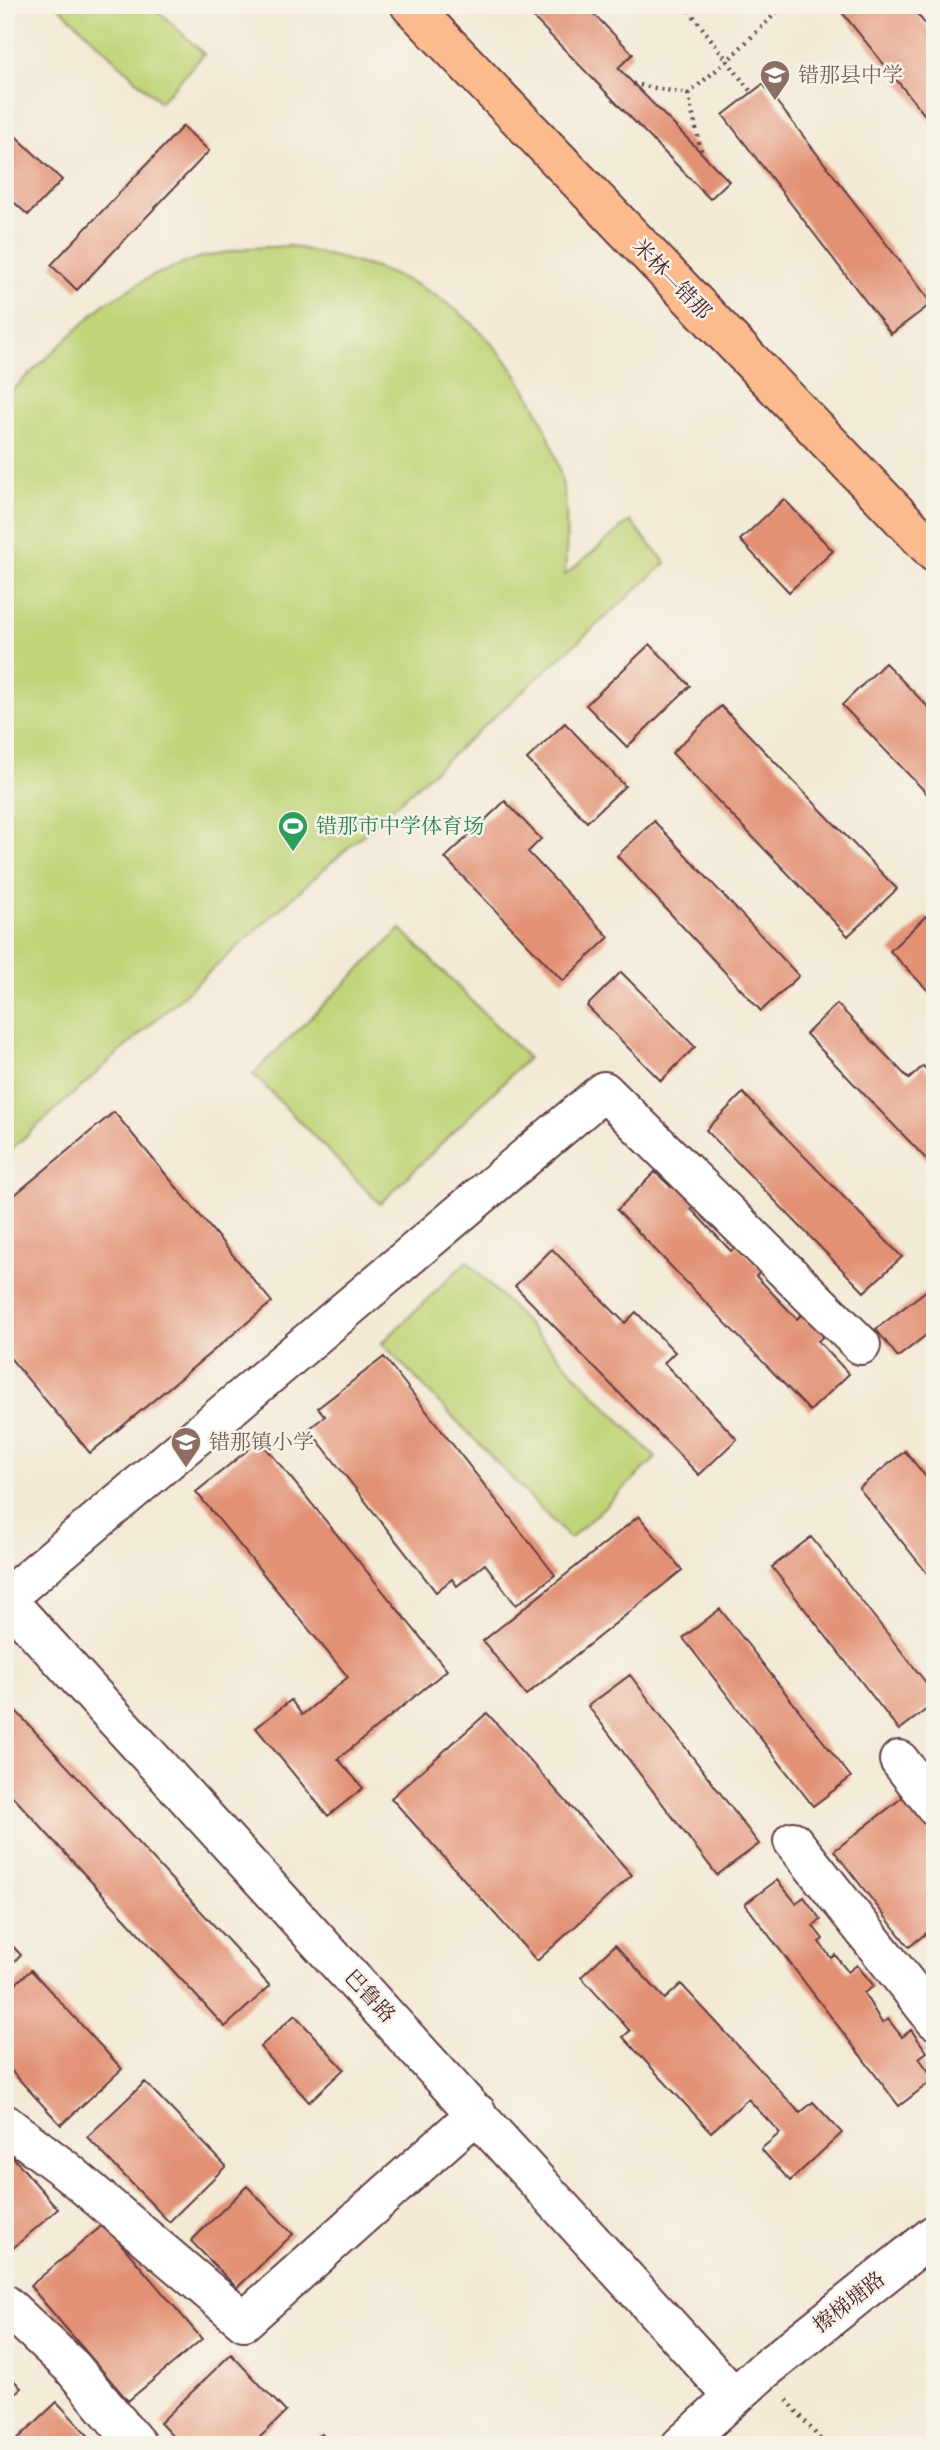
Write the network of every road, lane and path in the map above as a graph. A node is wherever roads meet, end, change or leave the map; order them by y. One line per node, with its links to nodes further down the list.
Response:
1 (410, 5): 9 (highway, 米林—错那)
2 (685, 5): 4 (path)
3 (784, 5): 4 (path)
4 (727, 61): 6 (path); 7 (path)
5 (633, 84): 7 (path)
6 (751, 92)
7 (688, 94): 8 (path)
8 (702, 154)
9 (935, 553)
10 (861, 1345): 11 (street)
11 (5, 1598): 16 (street, 巴鲁路)
12 (899, 1760): 13 (street)
13 (935, 1807)
14 (793, 1841): 15 (street)
15 (935, 2020)
16 (477, 2113): 17 (street); 21 (street, 巴鲁路)
17 (5, 2124)
18 (935, 2234): 20 (street, 擦梯塘路)
19 (5, 2305): 22 (street)
20 (763, 2371): 21 (street, 擦梯塘路); 24 (path)
21 (733, 2396): 23 (street, 擦梯塘路)
22 (137, 2445)
23 (681, 2445)
24 (825, 2445)

